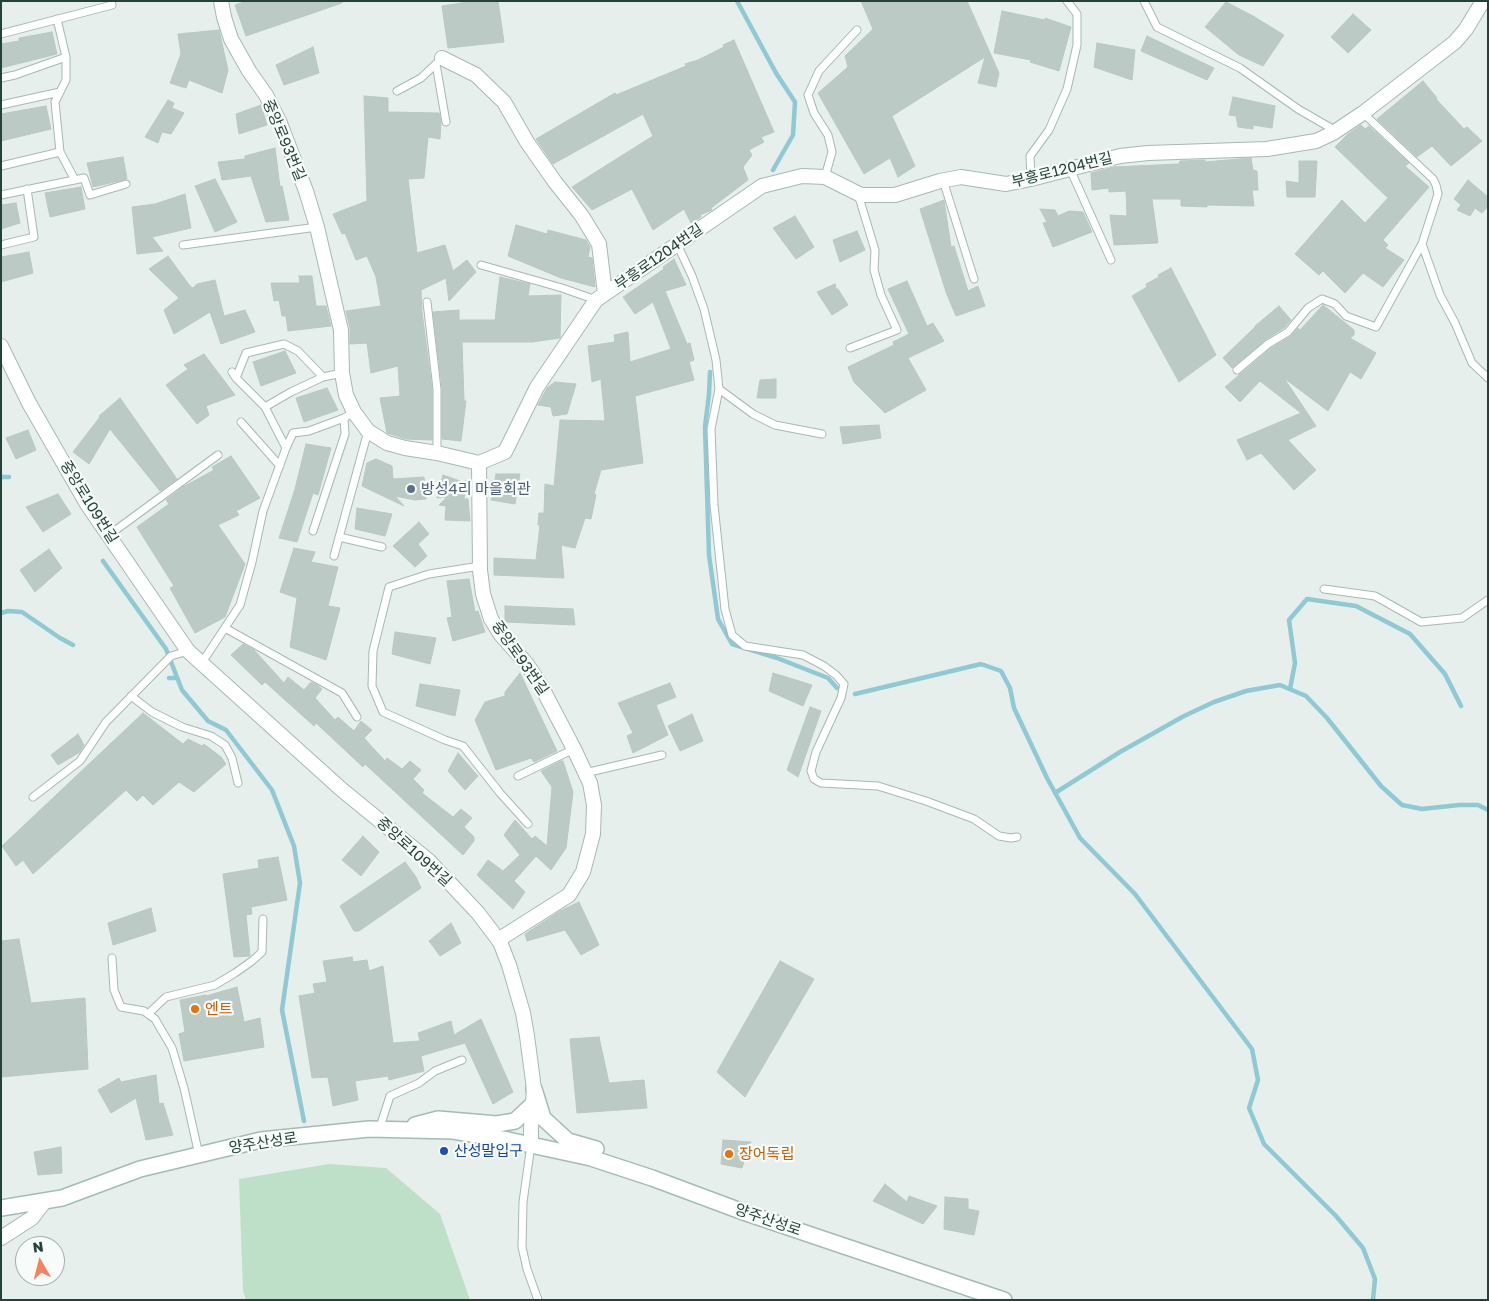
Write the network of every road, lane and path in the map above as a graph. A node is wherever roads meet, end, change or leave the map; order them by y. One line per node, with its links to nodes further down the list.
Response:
1 (111, 1): 6 (lane)
2 (221, 1): 29 (street, 중앙로93번길)
3 (1067, 1): 24 (lane)
4 (1144, 1): 17 (lane)
5 (1483, 1): 15 (street, 부흥로1204번길)
6 (57, 19): 8 (lane); 9 (lane)
7 (857, 30): 21 (lane)
8 (1, 34)
9 (66, 57): 11 (lane); 12 (lane)
10 (439, 61): 13 (lane); 16 (lane); 37 (street)
11 (1, 78)
12 (60, 92): 14 (lane); 18 (lane)
13 (397, 92)
14 (1, 104)
15 (1363, 113): 17 (street, 부흥로1204번길); 31 (lane)
16 (446, 122)
17 (1336, 131): 20 (street, 부흥로1204번길)
18 (60, 152): 19 (lane); 22 (lane)
19 (1, 166)
20 (1070, 168): 24 (street, 부흥로1204번길); 34 (lane)
21 (825, 177): 27 (street, 부흥로1204번길); 30 (street, 부흥로1204번길)
22 (75, 180): 25 (lane); 26 (lane)
23 (943, 180): 24 (street, 부흥로1204번길); 27 (street, 부흥로1204번길); 36 (lane)
24 (1031, 180)
25 (126, 184)
26 (27, 189): 28 (lane); 32 (lane)
27 (858, 194): 40 (lane)
28 (1, 195)
29 (317, 227): 33 (lane); 42 (street, 중앙로93번길)
30 (677, 244): 37 (street, 부흥로1204번길); 45 (lane)
31 (1422, 244): 41 (lane); 44 (lane)
32 (1, 245)
33 (183, 245)
34 (1110, 260)
35 (481, 265): 37 (lane)
36 (974, 279)
37 (601, 297): 54 (street, 부흥로1204번길)
38 (427, 302): 52 (lane)
39 (1, 346): 57 (street, 중앙로109번길)
40 (850, 348)
41 (1237, 370)
42 (342, 373): 43 (lane); 47 (street, 중앙로93번길)
43 (323, 377): 46 (lane); 46 (lane)
44 (1488, 378)
45 (719, 389): 50 (lane); 76 (lane)
46 (264, 407): 51 (lane)
47 (349, 415): 49 (street, 중앙로93번길); 51 (lane); 56 (lane)
48 (241, 422): 55 (lane)
49 (368, 431): 52 (street, 중앙로93번길); 58 (lane)
50 (822, 434)
51 (286, 448): 55 (lane)
52 (437, 453): 54 (street, 중앙로93번길)
53 (218, 455): 57 (lane)
54 (479, 463): 61 (street, 중앙로93번길)
55 (280, 466): 64 (lane)
56 (313, 531)
57 (109, 535): 65 (street, 중앙로109번길)
58 (339, 537): 59 (lane); 60 (lane)
59 (382, 547)
60 (334, 556)
61 (480, 566): 69 (street, 중앙로93번길); 75 (lane)
62 (1324, 589): 63 (lane)
63 (1488, 600)
64 (225, 628): 66 (lane); 68 (lane)
65 (188, 651): 66 (street, 중앙로109번길); 67 (lane)
66 (201, 664): 78 (street, 중앙로109번길)
67 (131, 696): 73 (lane); 74 (lane)
68 (357, 717)
69 (574, 749): 71 (street, 중앙로93번길); 72 (lane)
70 (662, 755): 71 (lane)
71 (584, 773): 78 (street, 중앙로93번길)
72 (518, 776)
73 (238, 783)
74 (33, 797)
75 (528, 824)
76 (1017, 837)
77 (263, 919): 80 (lane)
78 (498, 940): 82 (street, 중앙로109번길)
79 (112, 958): 80 (lane)
80 (148, 1014): 86 (lane)
81 (462, 1060): 83 (lane)
82 (534, 1096): 84 (street); 85 (street, 중앙로109번길); 87 (street)
83 (379, 1130): 84 (street, 양주산성로); 86 (street, 양주산성로)
84 (397, 1130): 85 (street, 양주산성로)
85 (531, 1144): 87 (street, 양주산성로); 91 (lane)
86 (199, 1155): 88 (street, 양주산성로)
87 (642, 1175): 92 (street, 양주산성로)
88 (45, 1201): 89 (street, 양주산성로); 90 (street)
89 (1, 1208)
90 (1, 1238)
91 (538, 1300)
92 (1004, 1300)

